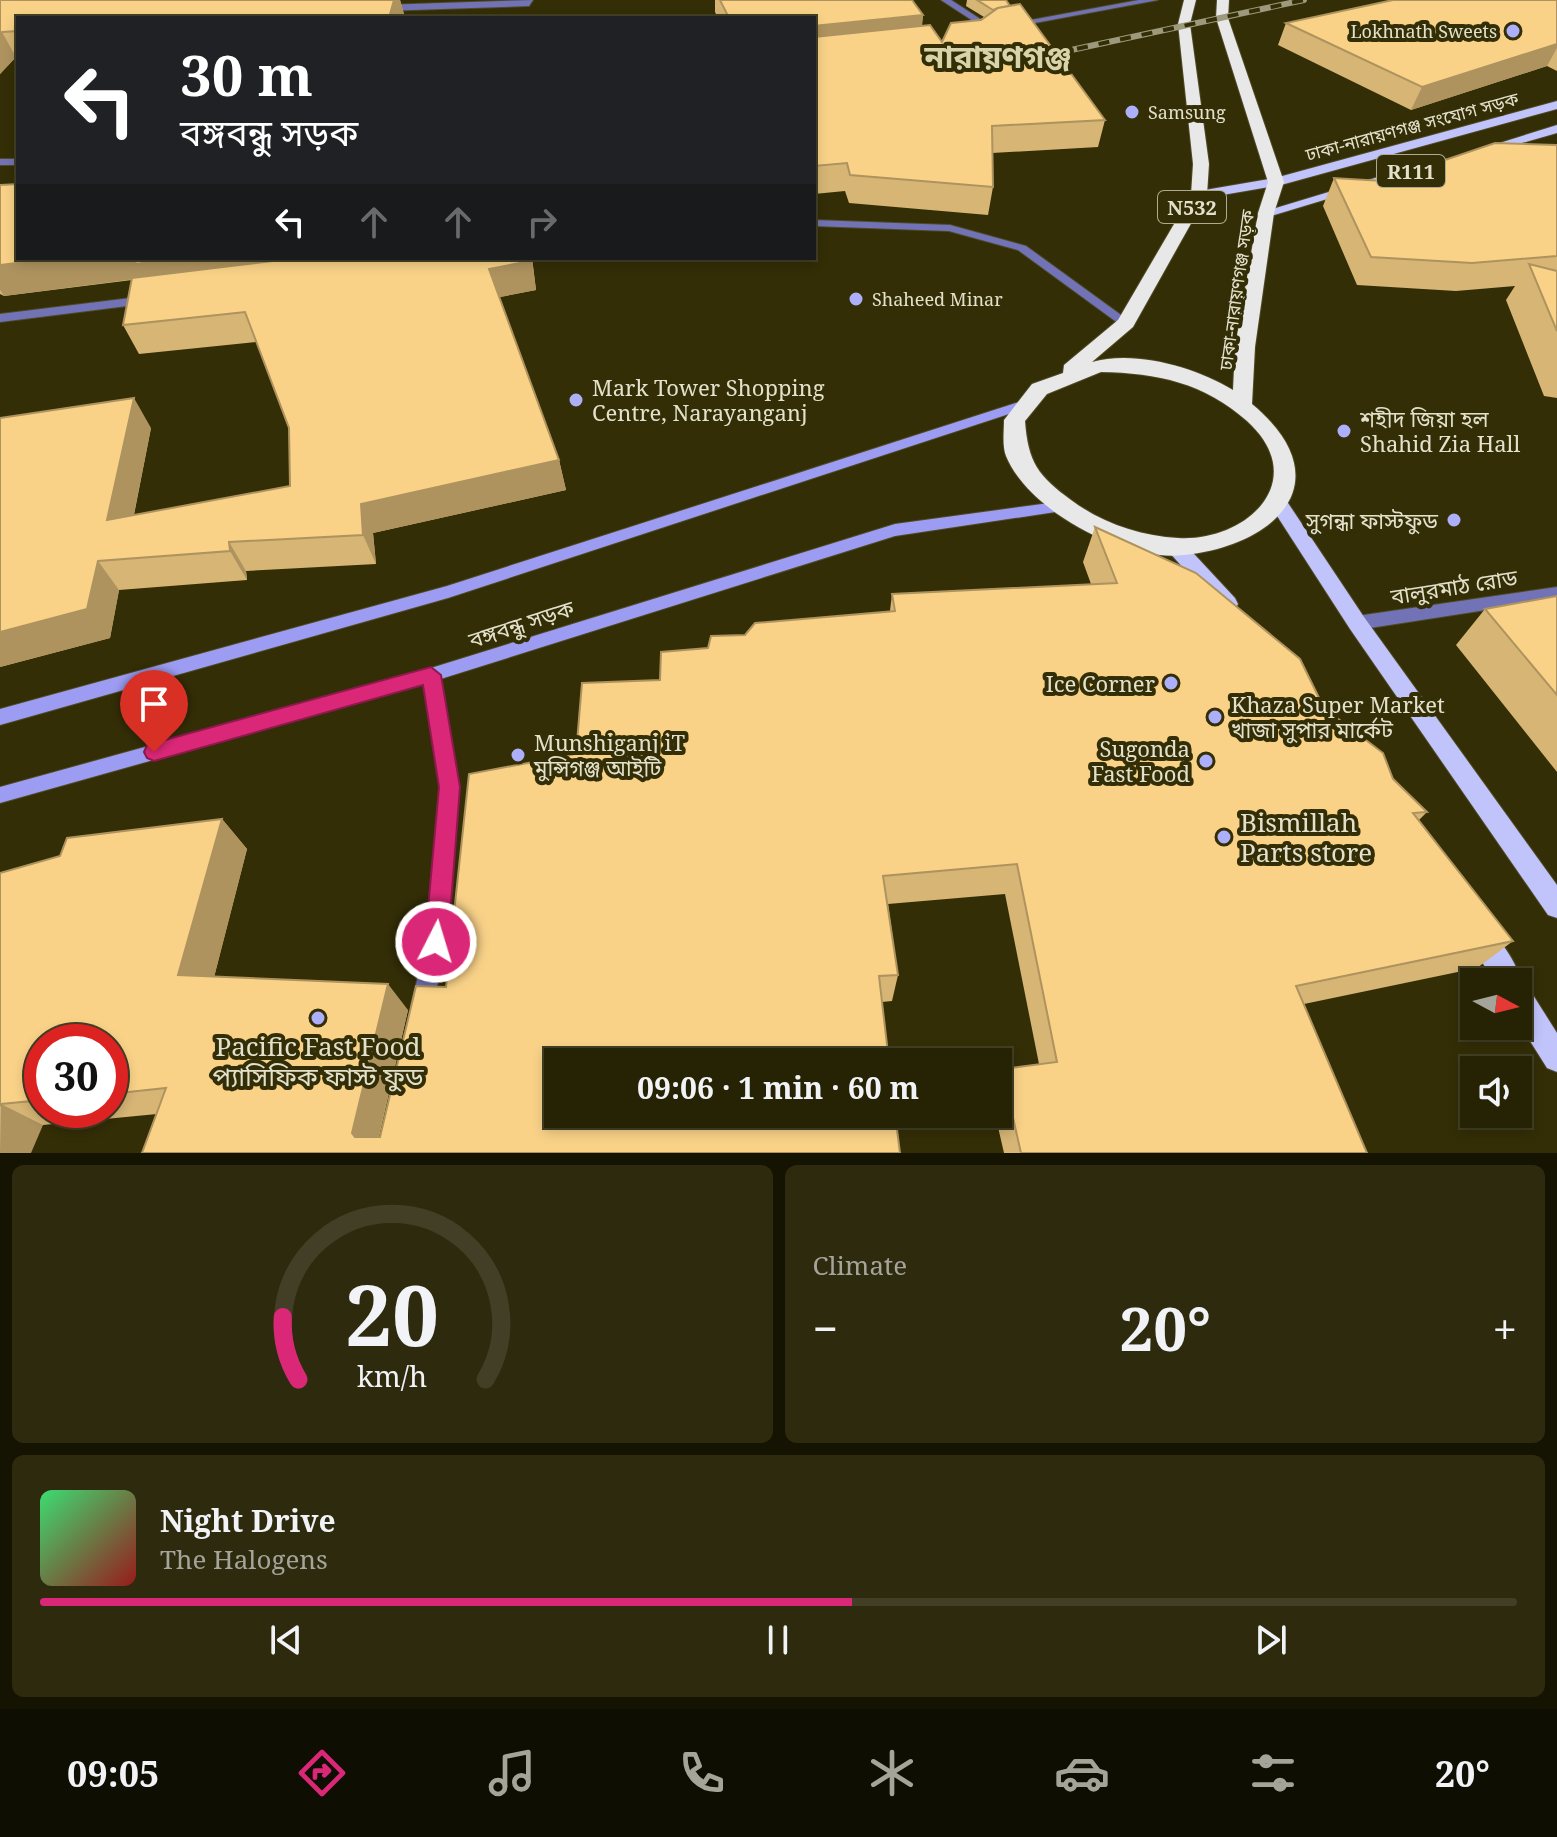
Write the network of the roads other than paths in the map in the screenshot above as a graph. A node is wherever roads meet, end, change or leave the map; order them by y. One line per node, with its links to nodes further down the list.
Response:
1 (529, 0): 6 (street)
2 (945, 0): 3 (street)
3 (1154, 0)
4 (1190, 0): 10 (highway, N532)
5 (1223, 0): 9 (highway)
6 (370, 9)
7 (1557, 105): 9 (main road, ঢাকা-নারায়ণগঞ্জ সংযোগ সড়ক / R111)
8 (1557, 129): 11 (main road, ঢাকা-নারায়ণগঞ্জ সংযোগ সড়ক / R111)
9 (1276, 182): 10 (main road, ঢাকা-নারায়ণগঞ্জ সংযোগ সড়ক); 11 (highway, ঢাকা-নারায়ণগঞ্জ সড়ক)
10 (1199, 195): 15 (highway, N532)
11 (1266, 213): 17 (highway, ঢাকা-নারায়ণগঞ্জ সড়ক)
12 (816, 223): 15 (street)
13 (157, 298): 14 (street)
14 (0, 318)
15 (1126, 323): 16 (highway, N532)
16 (1067, 373): 17 (highway); 18 (highway)
17 (1242, 404): 19 (highway)
18 (1022, 405): 20 (highway); 26 (main road)
19 (1279, 505): 21 (highway); 23 (main road)
20 (1057, 507): 21 (highway); 25 (main road, বঙ্গবন্ধু সড়ক)
21 (1175, 546): 24 (main road)
22 (1557, 593): 23 (street, বালুরমাঠ রোড)
23 (1357, 623): 28 (main road)
24 (1249, 626)
25 (431, 675): 27 (main road, বঙ্গবন্ধু সড়ক); 32 (street)
26 (0, 717)
27 (0, 795)
28 (1557, 906)
29 (1466, 915): 30 (main road)
30 (1500, 968)
31 (1532, 1019): 33 (main road)
32 (416, 1032)
33 (1557, 1058)

